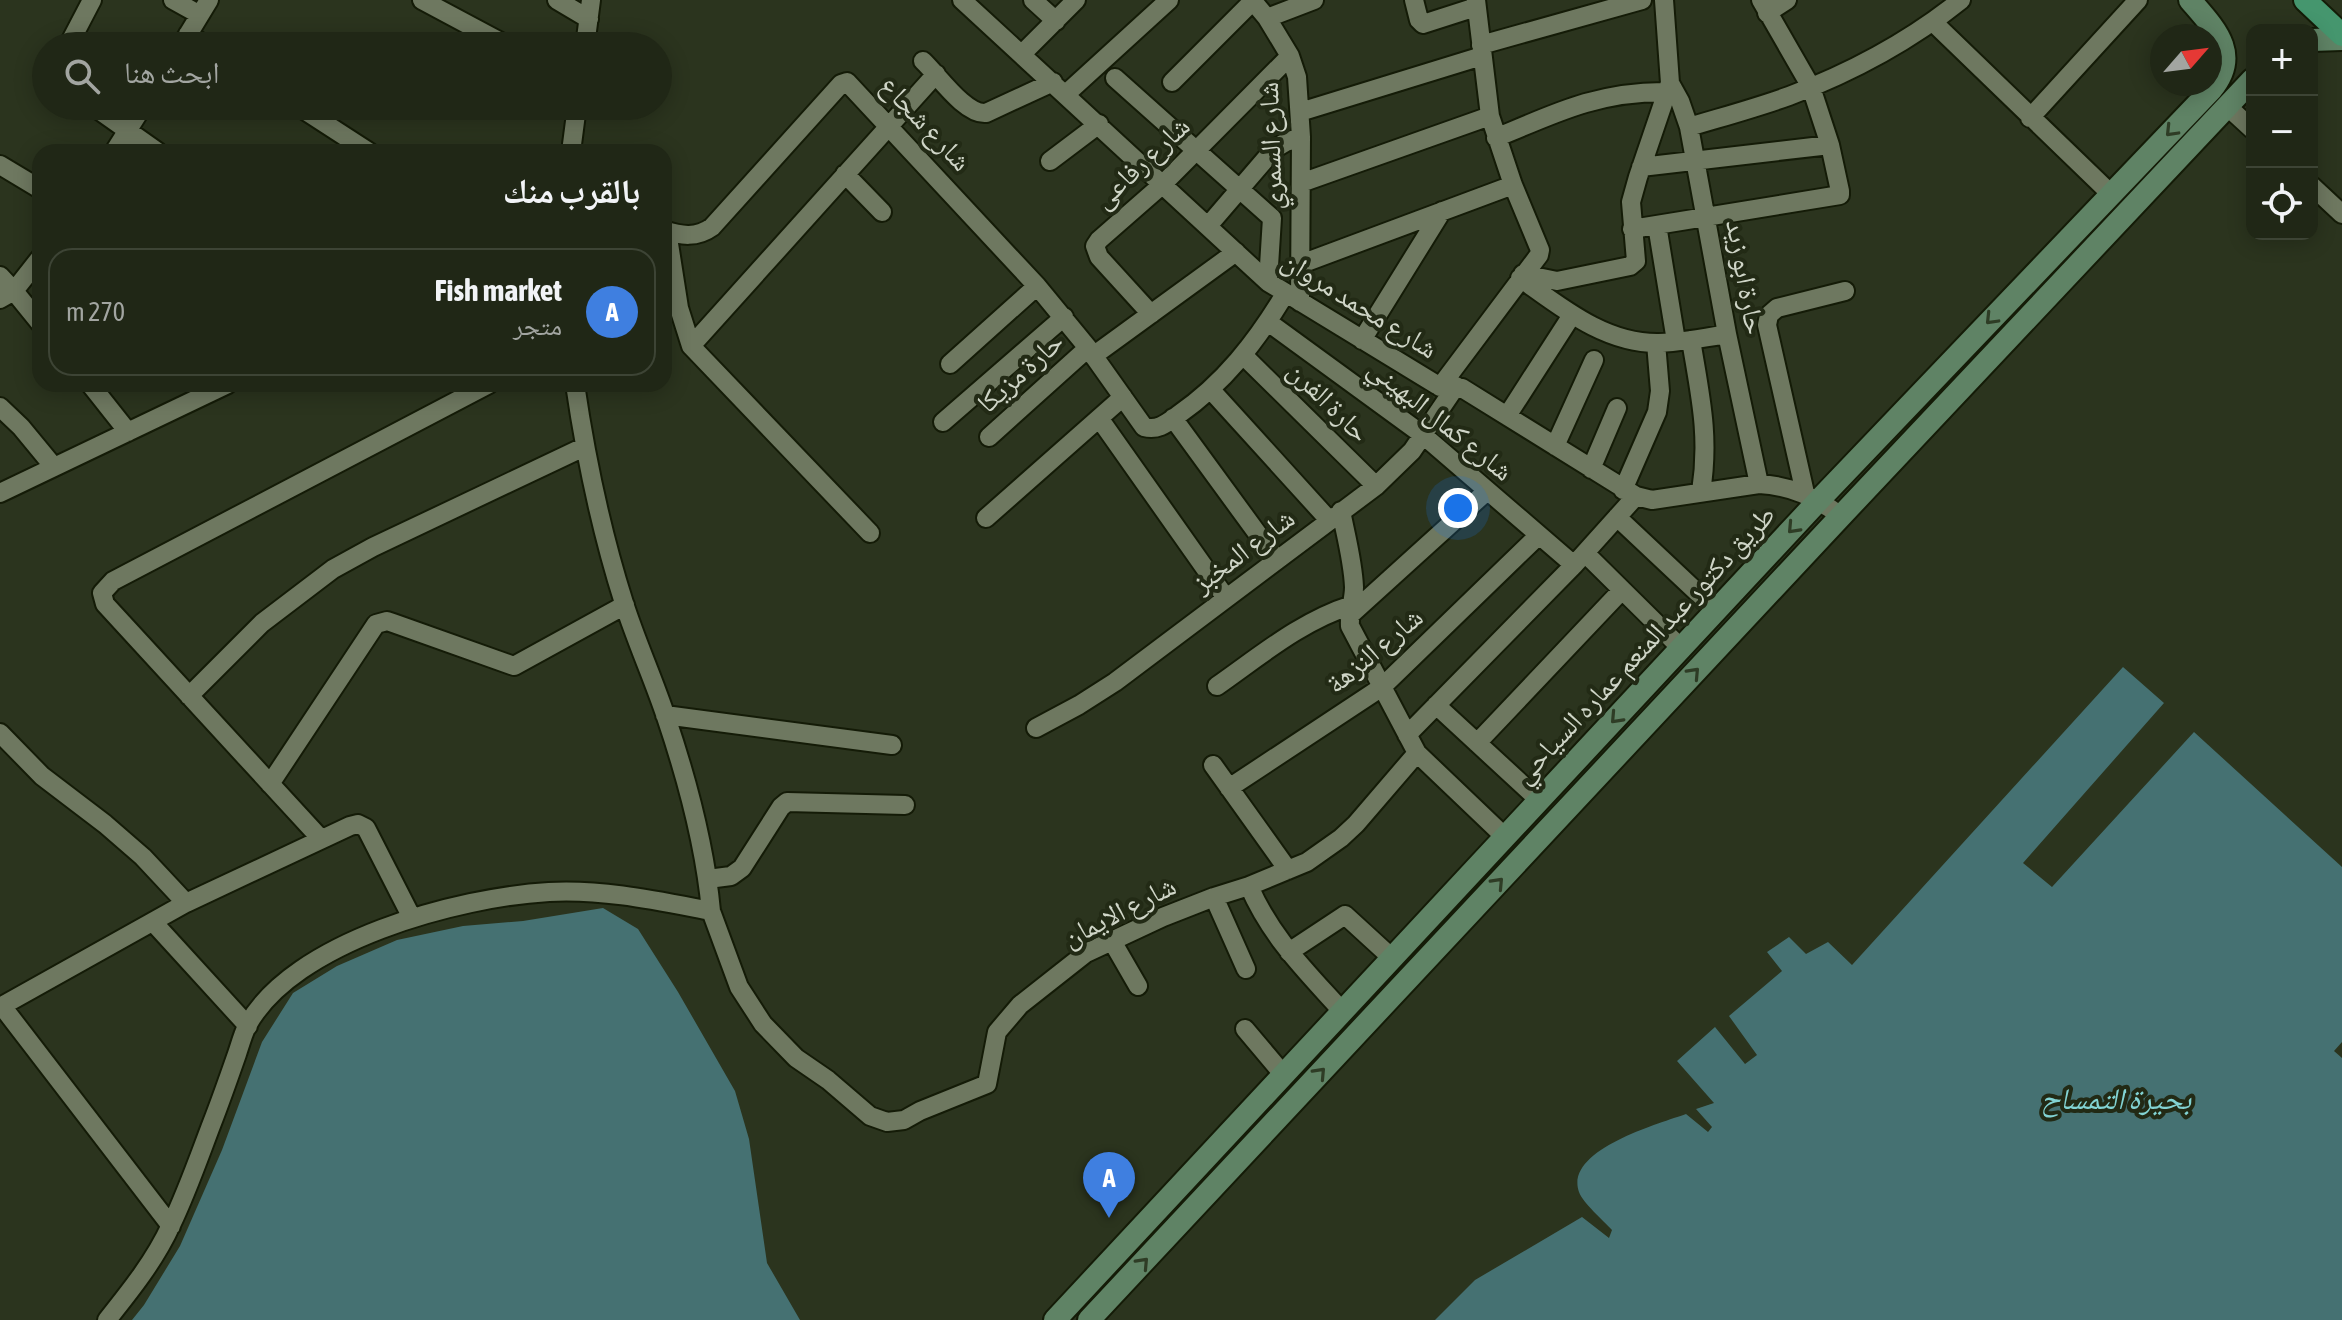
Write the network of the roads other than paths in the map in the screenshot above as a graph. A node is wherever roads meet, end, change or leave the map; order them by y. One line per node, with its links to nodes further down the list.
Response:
1 (92, 0): 26 (street)
2 (173, 0): 21 (street)
3 (422, 0): 28 (street)
4 (557, 0): 22 (street)
5 (1033, 0): 24 (street)
6 (1076, 0): 24 (street)
7 (1169, 0): 40 (street)
8 (1314, 0): 23 (street)
9 (1414, 0): 19 (street)
10 (1642, 0): 32 (street)
11 (1664, 0): 37 (street)
12 (1787, 0): 20 (street)
13 (1961, 0): 25 (street)
14 (2138, 0): 44 (street)
15 (2190, 0): 73 (main road, طريق دكتور عبد المنعم عماره السياحي, one-way to 73)
16 (2305, 0): 30 (highway)
17 (1252, 1): 23 (street, شارع السمري); 36 (street)
18 (970, 3): 33 (street, شارع محمد مروان)
19 (1476, 4): 32 (street)
20 (1764, 6): 38 (street)
21 (204, 7): 27 (street)
22 (590, 9): 29 (street)
23 (1267, 18): 34 (street, شارع السمري)
24 (1056, 21): 33 (street)
25 (1933, 22): 38 (street); 44 (street)
26 (75, 32)
27 (189, 32)
28 (482, 32)
29 (587, 32)
30 (2342, 37): 31 (main road)
31 (2318, 39)
32 (1482, 50): 42 (street); 43 (street)
33 (1022, 54): 40 (street, شارع محمد مروان)
34 (1290, 56): 42 (street, شارع السمري); 61 (street, شارع رفاعى)
35 (1115, 78): 61 (street)
36 (1172, 82)
37 (1669, 87): 52 (street, حارة ابو زيد); 55 (street); 65 (street)
38 (1811, 87): 52 (street); 60 (street)
39 (2246, 87): 41 (main road, طريق دكتور عبد المنعم عماره السياحي)
40 (1059, 88): 49 (street, شارع محمد مروان); 51 (street)
41 (2228, 107): 50 (street); 135 (main road, طريق دكتور عبد المنعم عماره السياحي)
42 (1300, 112): 54 (street, شارع السمري)
43 (1490, 116): 55 (street); 67 (street)
44 (2030, 118): 73 (street)
45 (112, 120): 53 (street)
46 (134, 120): 53 (street)
47 (320, 120): 58 (street)
48 (575, 120): 59 (street)
49 (1099, 124): 63 (street); 69 (street, شارع محمد مروان)
50 (2246, 124)
51 (890, 125): 66 (street); 81 (street, شارع شجاع); 88 (street, شارع شجاع)
52 (1689, 127): 62 (street, حارة ابو زيد)
53 (127, 131): 56 (street); 57 (street)
54 (1301, 137): 67 (street, شارع السمري); 71 (street)
55 (1496, 138): 70 (street)
56 (119, 144)
57 (146, 144)
58 (357, 144)
59 (572, 144)
60 (1830, 145): 62 (street); 77 (street)
61 (1196, 151): 69 (street, شارع رفاعى); 71 (street)
62 (1696, 159): 65 (street); 77 (street, حارة ابو زيد)
63 (1050, 161)
64 (0, 165): 68 (street)
65 (1641, 167): 80 (street)
66 (845, 174): 75 (street); 102 (street)
67 (1301, 183): 83 (street, شارع السمري)
68 (32, 184)
69 (1163, 184): 79 (street, شارع محمد مروان); 93 (street, شارع رفاعى)
70 (1513, 185): 74 (street); 86 (street, شارع المخبز)
71 (1239, 190): 79 (street); 87 (street)
72 (2318, 192): 76 (street)
73 (2111, 194): 133 (main road, طريق دكتور عبد المنعم عماره السياحي, one-way to 133)
74 (1442, 211): 83 (street); 99 (street)
75 (882, 212)
76 (2342, 214)
77 (1707, 217): 78 (street); 98 (street, حارة ابو زيد)
78 (1657, 225): 80 (street); 100 (street)
79 (1208, 226): 82 (street, شارع محمد مروان)
80 (1632, 229): 86 (street)
81 (672, 232)
82 (1236, 252): 87 (street, شارع محمد مروان); 93 (street, حارة مزيكا)
83 (1301, 264): 91 (street, شارع السمري)
84 (32, 267): 90 (street)
85 (0, 276): 90 (street)
86 (1522, 276): 94 (street); 107 (street, شارع المخبز)
87 (1268, 282): 91 (street, شارع محمد مروان)
88 (1037, 286): 96 (street, شارع شجاع); 106 (street)
89 (1845, 291): 133 (street)
90 (7, 295): 95 (street)
91 (1292, 298): 97 (street); 99 (street, شارع محمد مروان)
92 (672, 310): 102 (street)
93 (1151, 314): 103 (street, حارة مزيكا)
94 (1572, 315): 101 (street); 116 (street)
95 (32, 316)
96 (1064, 317): 103 (street, شارع شجاع); 119 (street)
97 (1268, 322): 104 (street); 121 (street, شارع كمال البهيني)
98 (1727, 334): 100 (street); 127 (street, حارة ابو زيد)
99 (1362, 340): 107 (street, شارع محمد مروان)
100 (1684, 340): 101 (street); 130 (street)
101 (1656, 343): 132 (street)
102 (691, 346): 138 (street)
103 (1091, 352): 113 (street, شارع شجاع); 122 (street, حارة مزيكا)
104 (1244, 356): 108 (street); 128 (street, حارة الفرن)
105 (1594, 360): 123 (street)
106 (950, 364)
107 (1448, 386): 116 (street, شارع محمد مروان); 121 (street, شارع المخبز)
108 (1211, 390): 118 (street); 134 (street)
109 (96, 392): 120 (street)
110 (211, 392): 120 (street)
111 (474, 392): 150 (street)
112 (576, 392): 124 (street)
113 (1123, 397): 117 (street); 118 (street, شارع شجاع)
114 (0, 407): 125 (street)
115 (1617, 408): 126 (street)
116 (1507, 416): 123 (street, شارع محمد مروان)
117 (1099, 418): 137 (street); 143 (street)
118 (1173, 418): 140 (street)
119 (943, 422)
120 (128, 432): 125 (street)
121 (1423, 435): 128 (street, شارع المخبز); 129 (street, شارع كمال البهيني)
122 (989, 437)
123 (1555, 446): 126 (street, شارع محمد مروان)
124 (584, 447): 144 (street); 150 (street)
125 (54, 467): 131 (street)
126 (1591, 469): 132 (street, شارع محمد مروان)
127 (1759, 484): 130 (street); 133 (street)
128 (1376, 486): 134 (street, شارع المخبز)
129 (1487, 491): 139 (street, شارع كمال البهيني); 145 (street)
130 (1701, 492): 132 (street)
131 (0, 493)
132 (1630, 493): 136 (street)
133 (1812, 496): 135 (street); 146 (main road, طريق دكتور عبد المنعم عماره السياحي, one-way to 146)
134 (1335, 515): 140 (street, شارع المخبز); 145 (street)
135 (1841, 516): 187 (main road, طريق دكتور عبد المنعم عماره السياحي, one-way to 135)
136 (1617, 517): 141 (street); 146 (street)
137 (986, 518)
138 (870, 533)
139 (1539, 535): 141 (street, شارع كمال البهيني); 149 (street, شارع النزهة)
140 (1276, 559): 143 (street, شارع المخبز)
141 (1579, 559): 142 (street, شارع كمال البهيني); 151 (street)
142 (1622, 590): 147 (street, شارع كمال البهيني); 156 (street)
143 (1226, 598): 153 (street, شارع المخبز)
144 (625, 605): 152 (street); 160 (street)
145 (1350, 611): 148 (street); 149 (street)
146 (1717, 611): 147 (main road, طريق دكتور عبد المنعم عماره السياحي)
147 (1682, 649): 162 (main road, طريق دكتور عبد المنعم عماره السياحي, one-way to 162)
148 (1217, 686)
149 (1382, 687): 155 (street); 161 (street, شارع النزهة)
150 (189, 696): 160 (street)
151 (1436, 705): 155 (street); 156 (street)
152 (665, 715): 157 (street); 167 (street)
153 (1036, 728)
154 (0, 733): 170 (street)
155 (1407, 735): 158 (street)
156 (1477, 743): 162 (street)
157 (892, 745)
158 (1417, 753): 164 (street); 166 (street, شارع الايمان)
159 (1213, 765): 161 (street)
160 (270, 784): 165 (street)
161 (1229, 788): 166 (street)
162 (1539, 800): 164 (main road, طريق دكتور عبد المنعم عماره السياحي)
163 (905, 805): 167 (street)
164 (1505, 837): 176 (main road, طريق دكتور عبد المنعم عماره السياحي)
165 (321, 839): 170 (street); 172 (street)
166 (1288, 870): 168 (street, شارع الايمان)
167 (708, 879): 171 (street)
168 (1249, 886): 169 (street, شارع الايمان); 175 (street)
169 (1214, 897): 174 (street, شارع الايمان); 177 (street)
170 (186, 903): 173 (street)
171 (711, 911): 172 (street); 174 (street, شارع الايمان)
172 (412, 918): 181 (street)
173 (153, 922): 179 (street); 181 (street)
174 (1112, 941): 178 (street)
175 (1289, 952): 176 (street); 180 (street)
176 (1392, 958): 180 (main road, طريق دكتور عبد المنعم عماره السياحي)
177 (1246, 969)
178 (1138, 986)
179 (1, 1006): 184 (street)
180 (1342, 1011): 183 (main road, طريق دكتور عبد المنعم عماره السياحي)
181 (248, 1026): 184 (street)
182 (1245, 1029): 183 (street)
183 (1283, 1074): 186 (main road, طريق دكتور عبد المنعم عماره السياحي)
184 (171, 1226): 185 (street)
185 (107, 1320)
186 (1055, 1320)
187 (1089, 1320)

